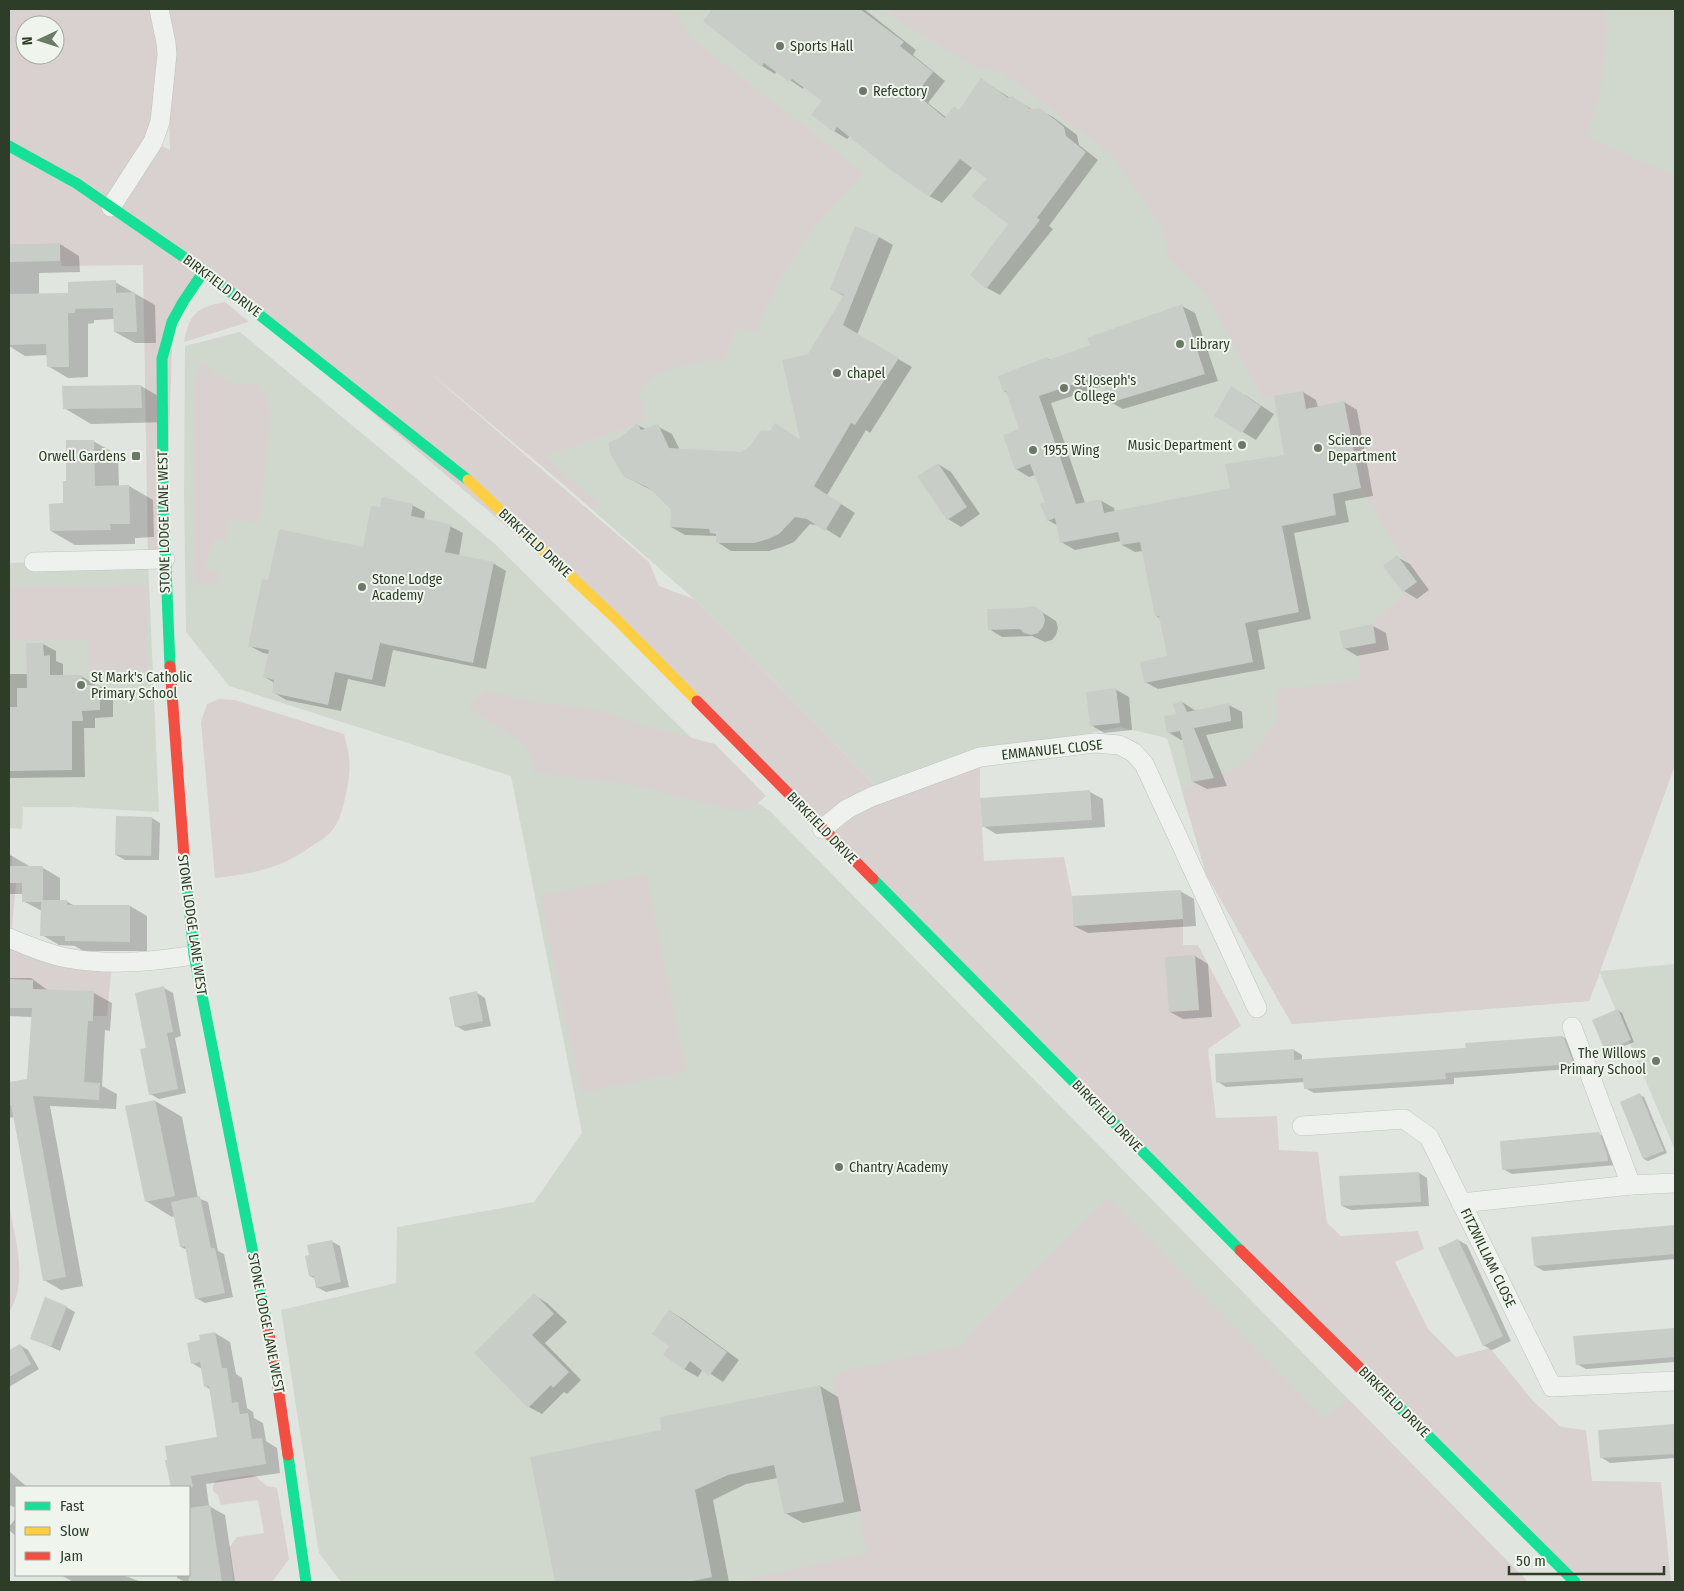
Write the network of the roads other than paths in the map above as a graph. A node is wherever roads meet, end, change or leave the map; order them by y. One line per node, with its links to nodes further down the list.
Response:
1 (158, 9): 3 (street)
2 (9, 146): 3 (street, BIRKFIELD DRIVE)
3 (112, 207): 4 (street, BIRKFIELD DRIVE)
4 (204, 271): 5 (street, STONE LODGE LANE WEST); 7 (street, BIRKFIELD DRIVE)
5 (164, 558): 6 (street); 9 (street, STONE LODGE LANE WEST)
6 (34, 562)
7 (822, 829): 10 (street, EMMANUEL CLOSE); 18 (street, BIRKFIELD DRIVE)
8 (9, 938): 9 (street)
9 (194, 955): 17 (street, STONE LODGE LANE WEST)
10 (1257, 1008)
11 (1572, 1027): 14 (street)
12 (1302, 1126): 15 (street, FITZWILLIAM CLOSE)
13 (1675, 1183): 14 (street)
14 (1631, 1185): 15 (street)
15 (1461, 1203): 16 (street, FITZWILLIAM CLOSE)
16 (1675, 1381)
17 (306, 1582)
18 (1575, 1582)

